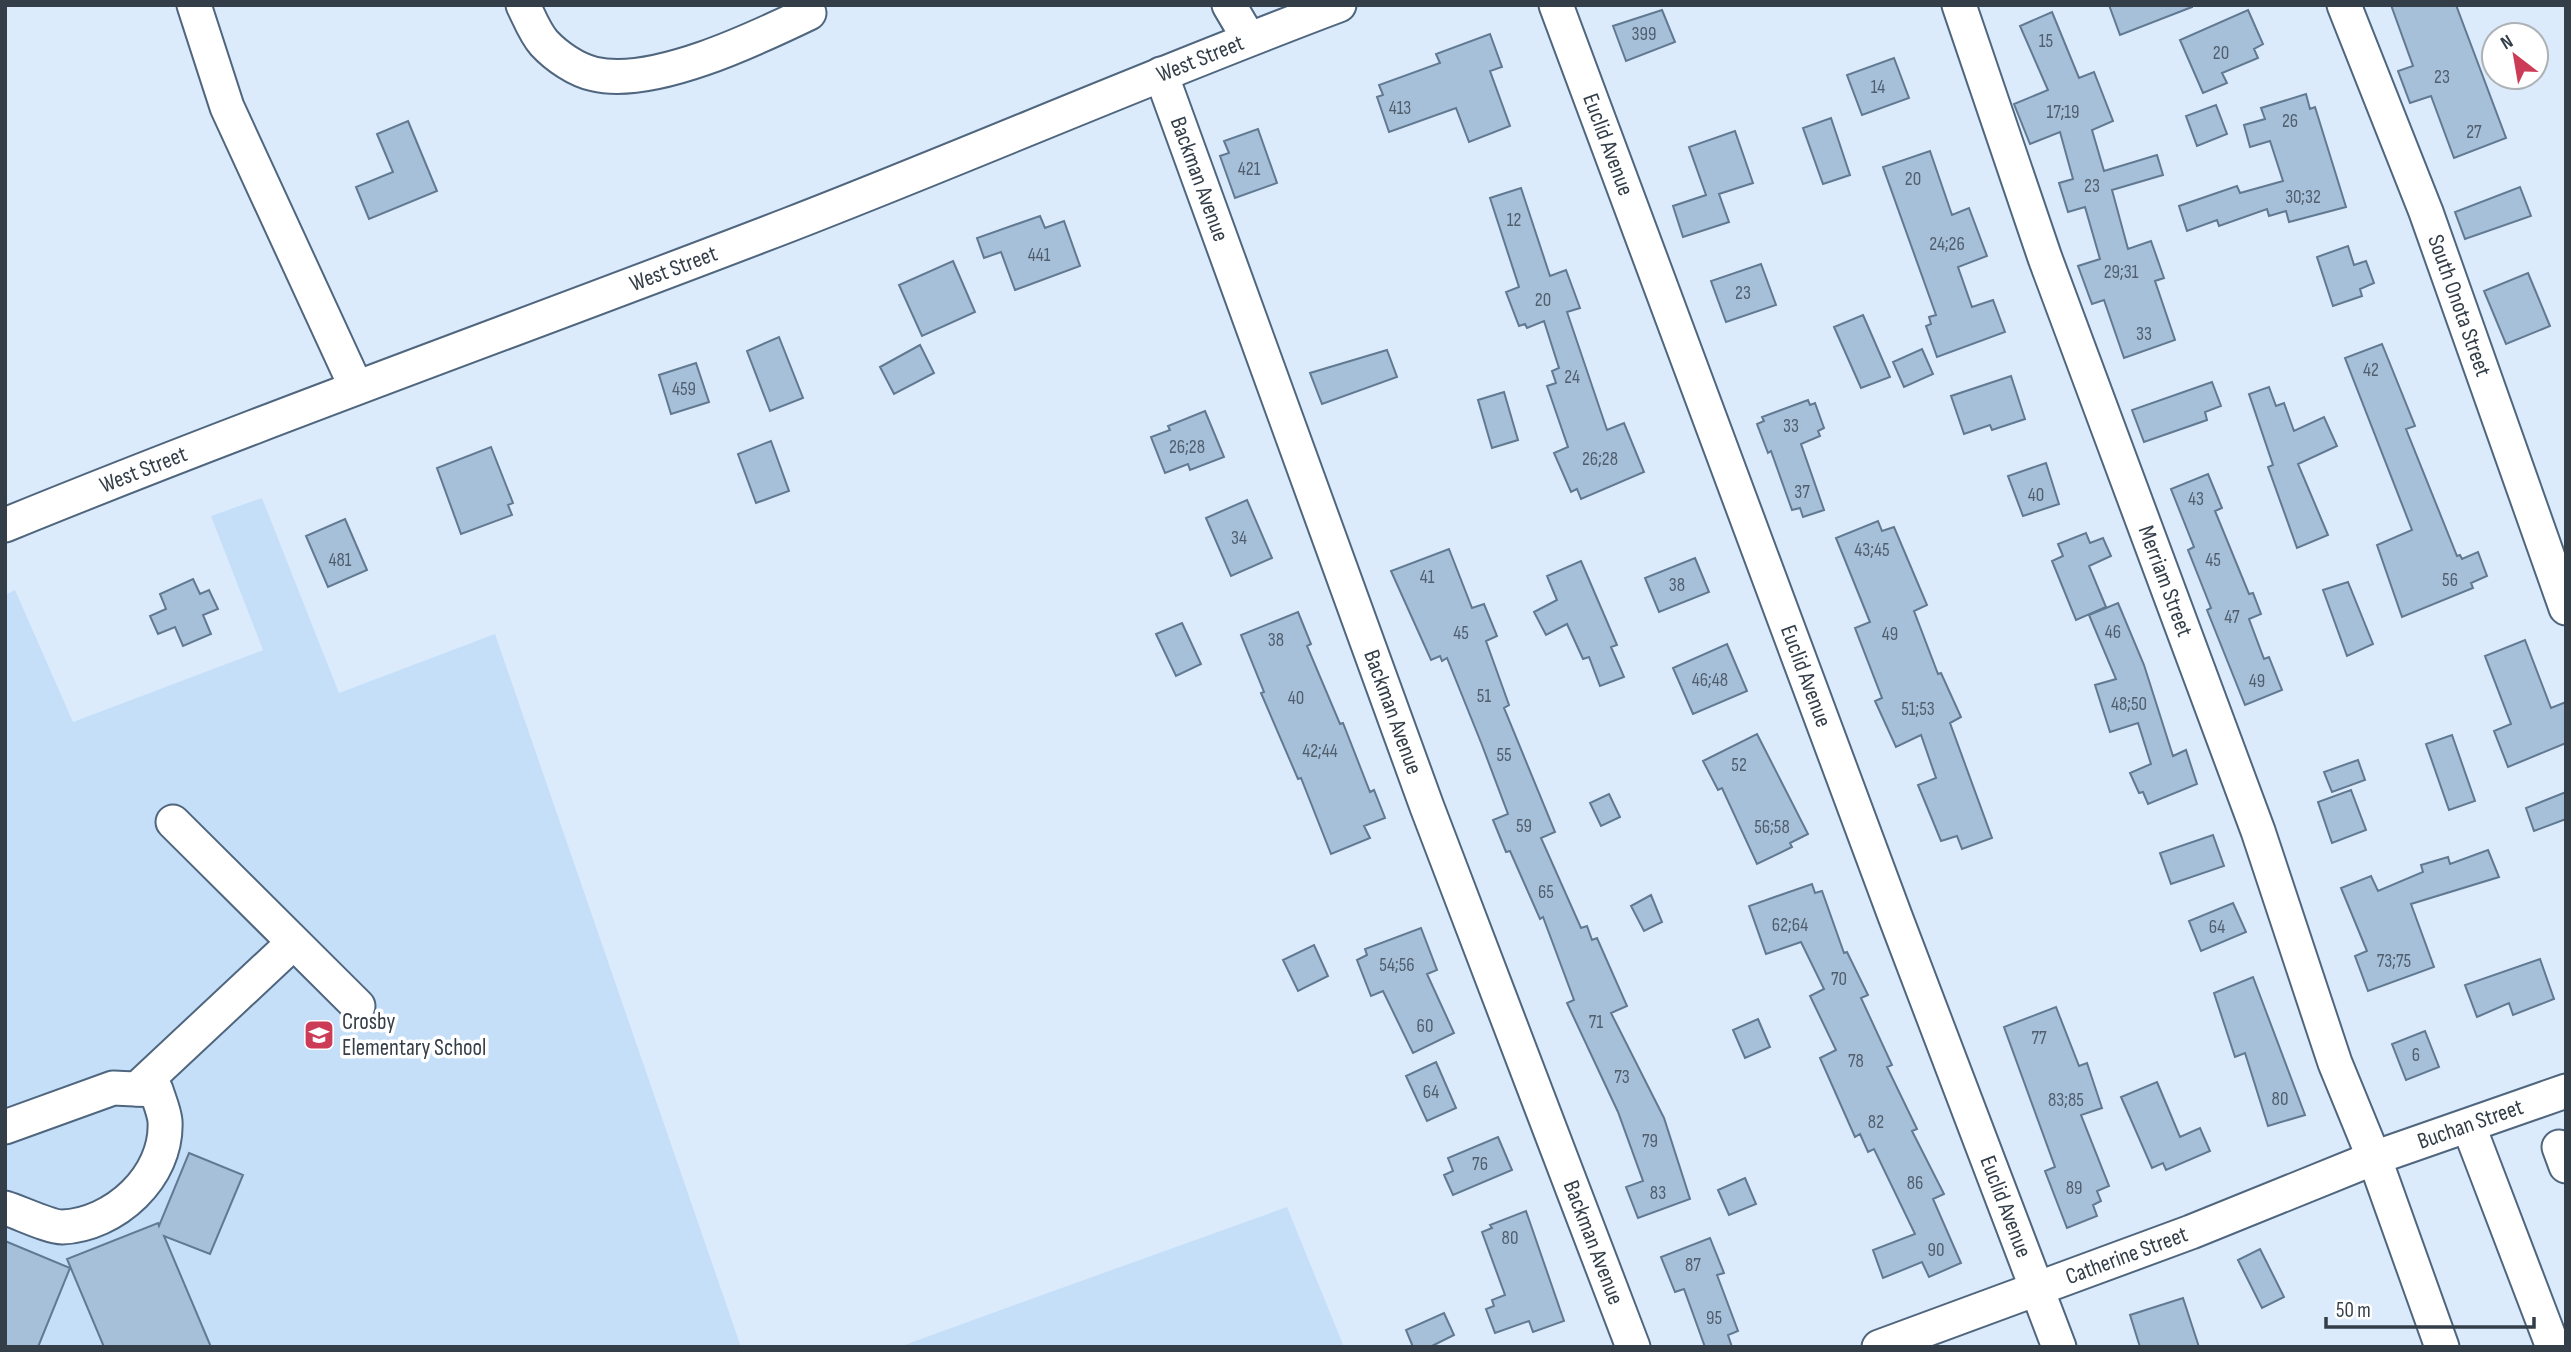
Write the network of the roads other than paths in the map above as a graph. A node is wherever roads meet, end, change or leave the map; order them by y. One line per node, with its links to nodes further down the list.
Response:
1 (194, 5): 11 (street)
2 (523, 5): 8 (street)
3 (1230, 5): 9 (street)
4 (1339, 5): 9 (street, West Street)
5 (1556, 5): 23 (street, Euclid Avenue)
6 (1959, 5): 21 (street, Merriam Street)
7 (2344, 5): 13 (street, South Onota Street)
8 (813, 8)
9 (1249, 39): 10 (street, West Street)
10 (1161, 74): 11 (street, West Street); 24 (street, Backman Avenue)
11 (356, 387): 12 (street, West Street)
12 (5, 526)
13 (2566, 608)
14 (173, 822): 15 (street)
15 (292, 944): 16 (street); 17 (street)
16 (358, 1006)
17 (137, 1089): 19 (street); 22 (street)
18 (2566, 1091): 20 (street, Buchan Street)
19 (5, 1127)
20 (2469, 1127): 21 (street, Buchan Street); 28 (street)
21 (2374, 1158): 23 (street, Catherine Street); 27 (street, Merriam Street)
22 (5, 1208)
23 (2038, 1289): 25 (street, Catherine Street); 26 (street, Euclid Avenue)
24 (1633, 1347)
25 (1879, 1347)
26 (2059, 1347)
27 (2442, 1347)
28 (2553, 1347)

